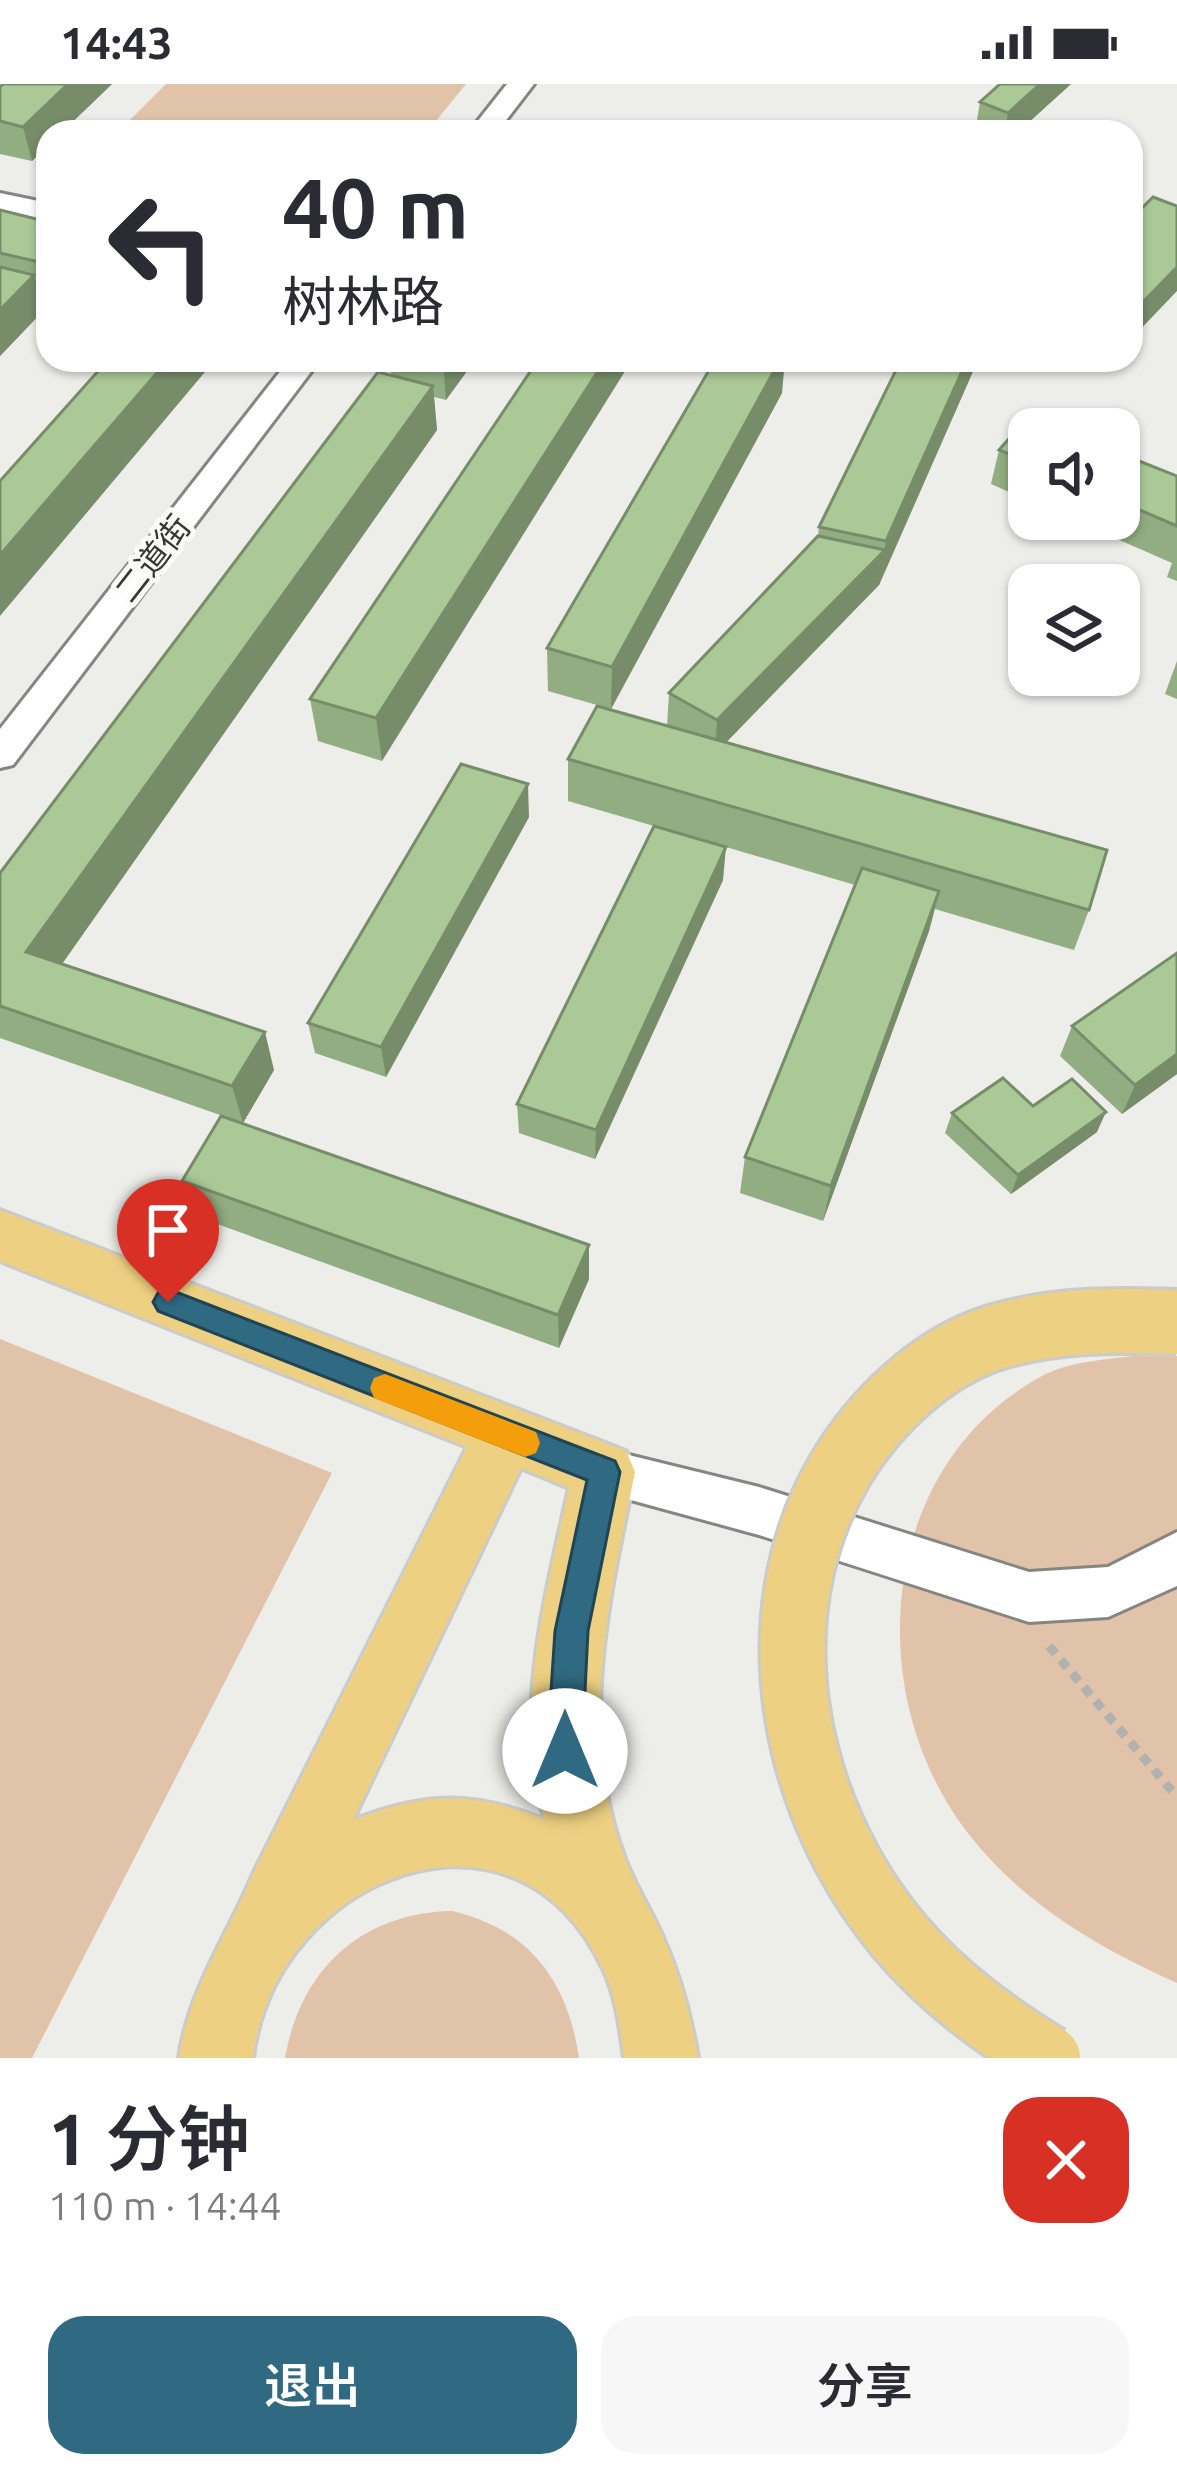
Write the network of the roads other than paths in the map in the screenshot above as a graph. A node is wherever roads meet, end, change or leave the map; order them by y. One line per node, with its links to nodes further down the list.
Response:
1 (521, 84): 2 (street)
2 (492, 120)
3 (0, 201): 4 (street)
4 (36, 209)
5 (296, 372): 6 (street, 二道街)
6 (0, 755)
7 (0, 1235): 9 (main road)
8 (1177, 1322): 18 (main road, bridge)
9 (505, 1435): 10 (main road); 13 (main road)
10 (604, 1472): 11 (street); 12 (main road)
11 (1177, 1556)
12 (630, 1947): 13 (main road); 16 (main road); 17 (main road)
13 (246, 1964): 14 (street); 15 (main road)
14 (194, 2058)
15 (216, 2058)
16 (661, 2058)
17 (694, 2058)
18 (1048, 2058)

